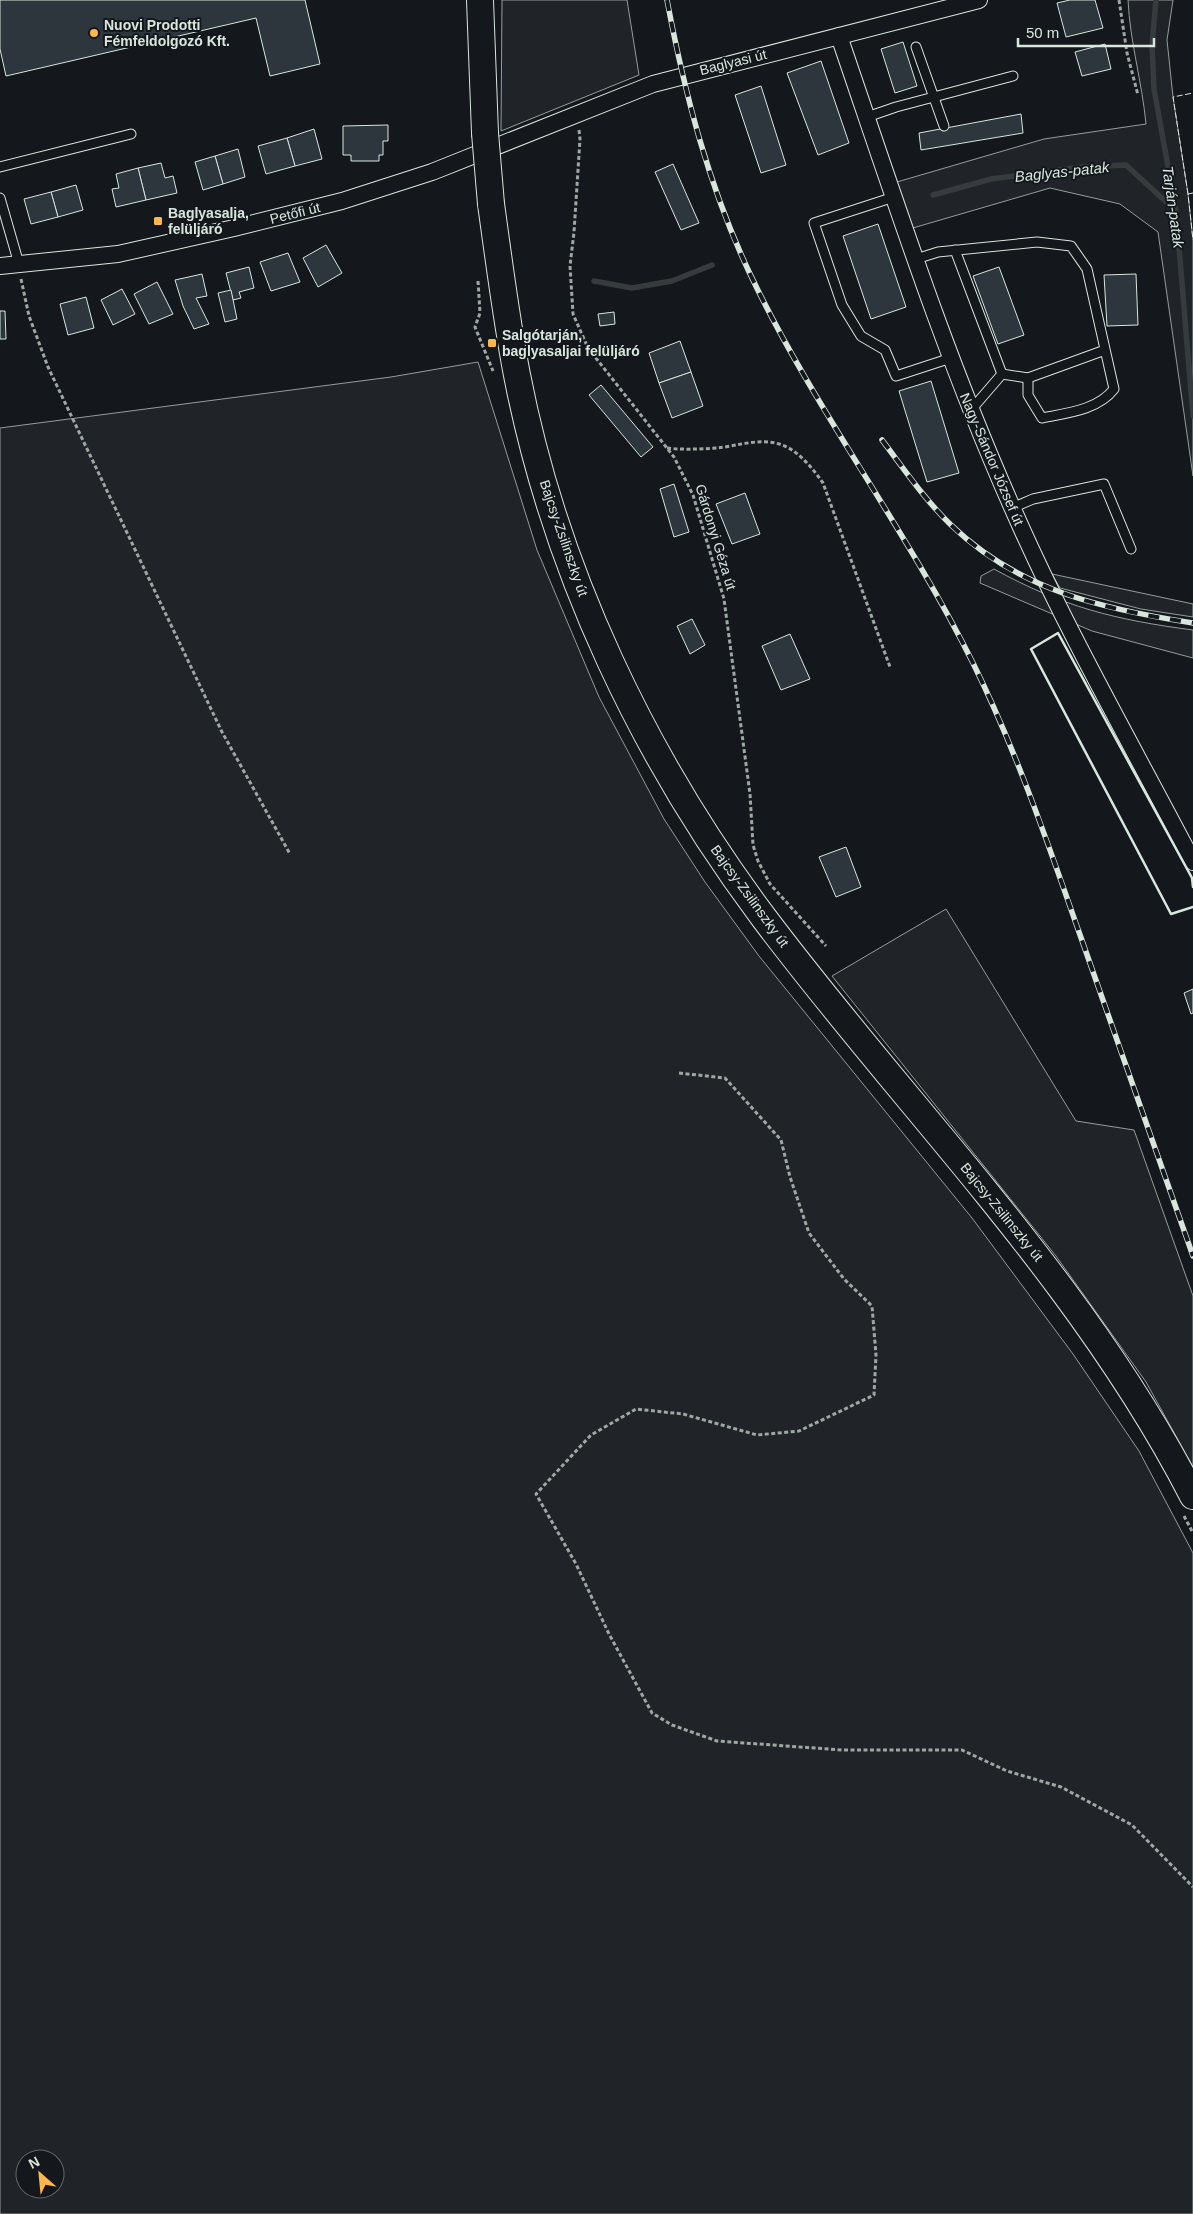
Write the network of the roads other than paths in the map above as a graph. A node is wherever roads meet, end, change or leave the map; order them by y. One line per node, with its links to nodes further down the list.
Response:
1 (480, 0): 10 (main road)
2 (979, 0): 3 (street, Baglyasi út)
3 (838, 36): 7 (street, Nagy-Sándor József út); 10 (street, Baglyasi út)
4 (916, 47): 6 (lane)
5 (1012, 76): 6 (lane)
6 (934, 97): 7 (lane); 8 (lane)
7 (867, 117): 12 (street, Nagy-Sándor József út)
8 (944, 126)
9 (131, 134): 11 (lane)
10 (490, 141): 16 (street, Petőfi út); 26 (main road, Bajcsy-Zsilinszky út, bridge)
11 (0, 167)
12 (894, 196): 15 (street, Nagy-Sándor József út); 19 (lane)
13 (0, 198): 16 (lane)
14 (955, 250): 15 (lane); 18 (lane); 20 (lane)
15 (916, 260): 19 (street, Nagy-Sándor József út)
16 (19, 264): 17 (street, Petőfi út)
17 (0, 266)
18 (1105, 350): 21 (lane); 21 (lane)
19 (951, 358): 22 (street, Nagy-Sándor József út)
20 (1002, 374): 21 (lane); 22 (lane)
21 (1028, 378)
22 (971, 410): 23 (street, Nagy-Sándor József út)
23 (1012, 508): 24 (lane); 25 (street, Nagy-Sándor József út)
24 (1131, 550)
25 (1193, 862)
26 (1193, 1496)

